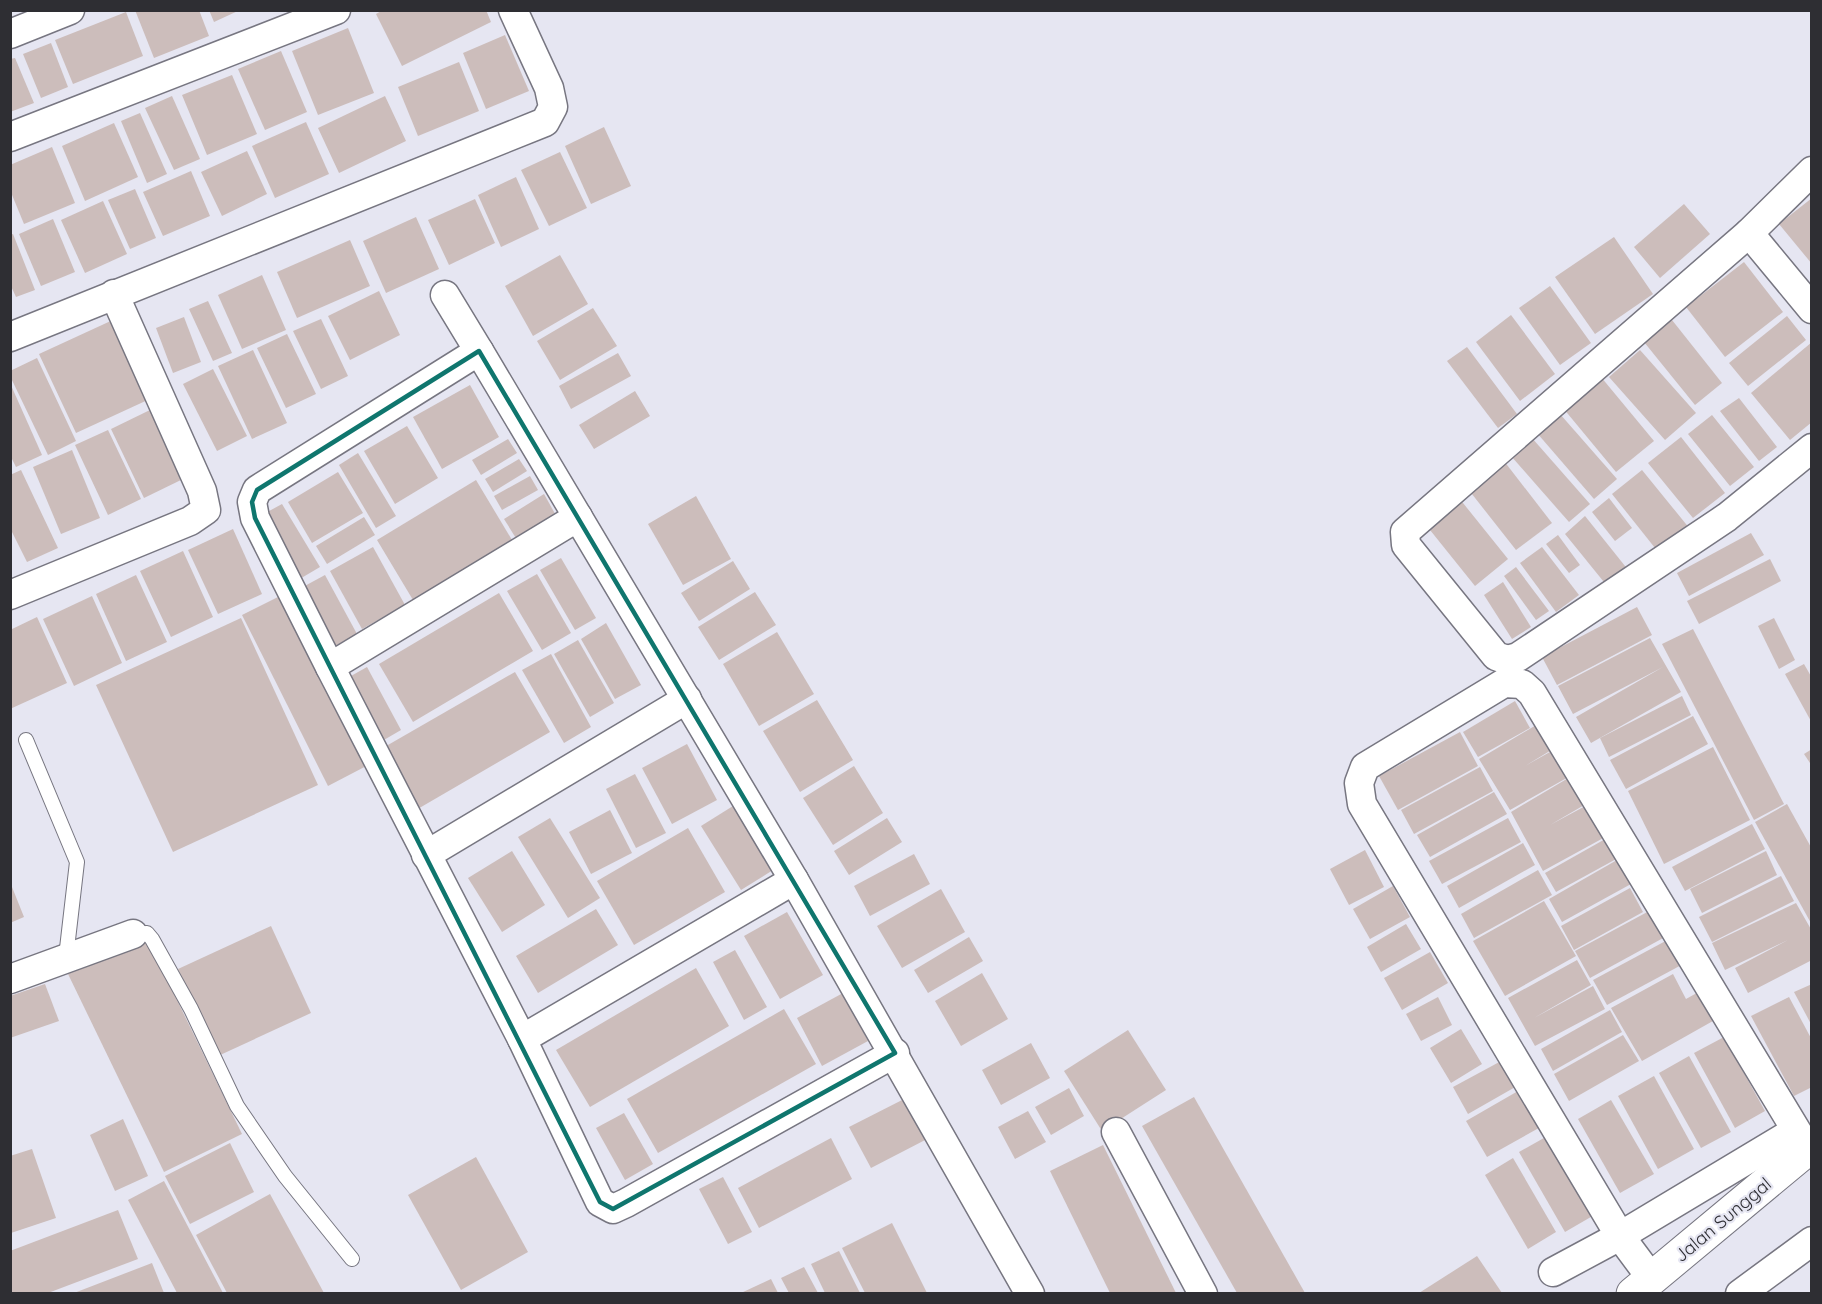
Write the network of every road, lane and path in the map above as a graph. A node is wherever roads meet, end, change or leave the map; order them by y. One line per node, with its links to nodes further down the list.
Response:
1 (70, 10): 4 (street)
2 (336, 10): 5 (street)
3 (513, 10): 8 (street)
4 (10, 34)
5 (10, 137)
6 (1812, 171): 7 (street)
7 (1749, 234): 10 (street); 13 (street)
8 (114, 294): 11 (street); 15 (street)
9 (445, 295): 12 (street)
10 (1812, 309)
11 (10, 337)
12 (478, 351): 14 (street); 16 (street)
13 (1812, 448)
14 (578, 517): 16 (street); 17 (street)
15 (10, 595)
16 (330, 668): 19 (street)
17 (687, 699): 19 (street); 20 (street)
18 (26, 740): 22 (lane)
19 (426, 855): 24 (street)
20 (794, 880): 24 (street); 25 (street)
21 (133, 934): 22 (street); 30 (lane)
22 (66, 957): 23 (street)
23 (10, 979)
24 (522, 1039): 25 (street)
25 (895, 1053): 33 (street)
26 (1116, 1132): 34 (street)
27 (1805, 1150): 28 (street); 28 (street); 32 (main road, Jalan Sunggal)
28 (1620, 1236): 31 (street); 32 (street)
29 (1812, 1241): 35 (street)
30 (352, 1259)
31 (1553, 1272)
32 (1642, 1286)
33 (1030, 1293)
34 (1203, 1293)
35 (1740, 1293)

